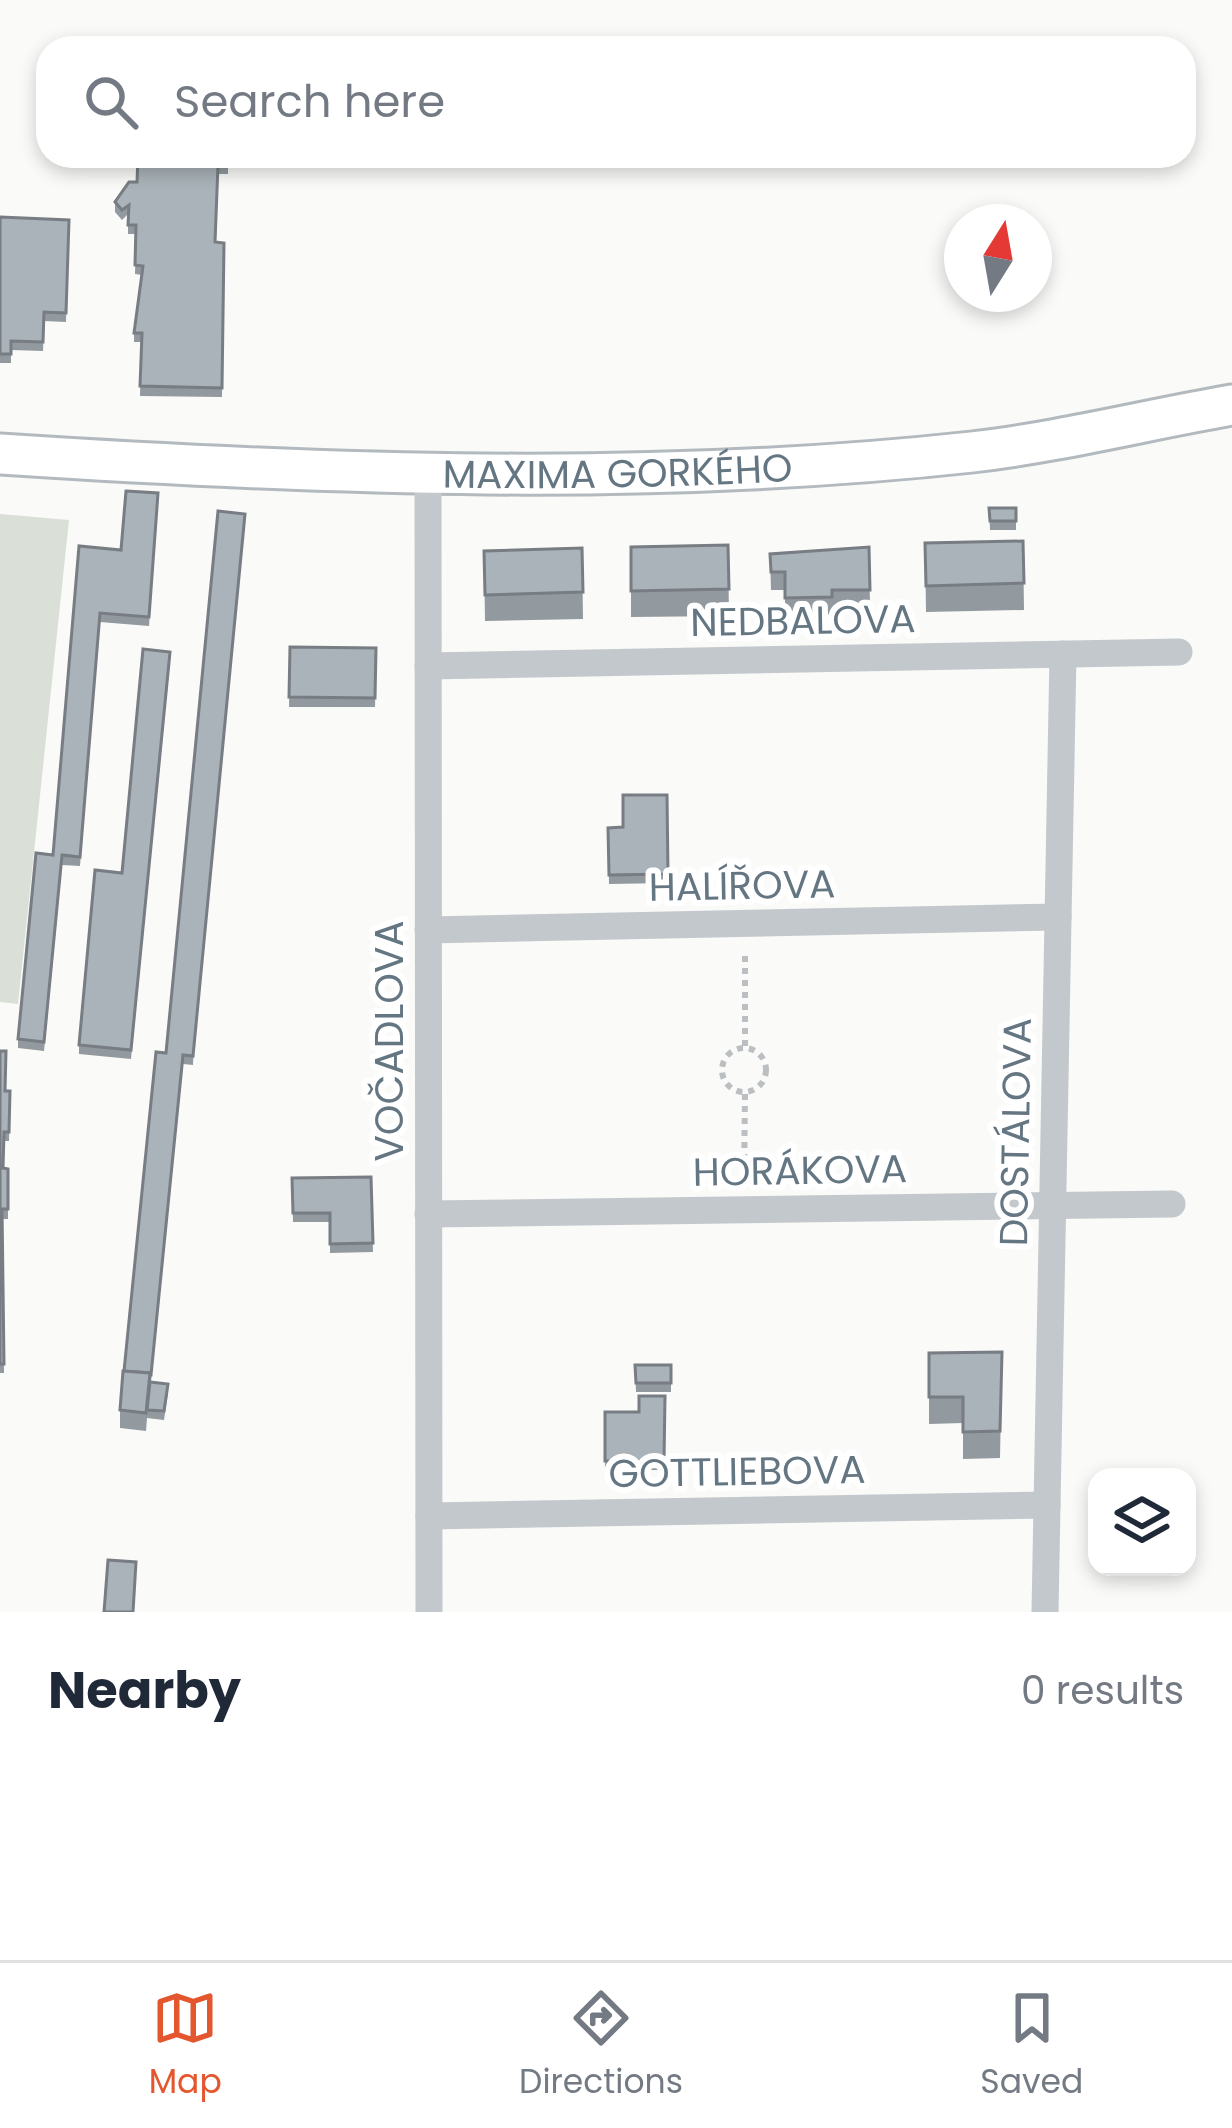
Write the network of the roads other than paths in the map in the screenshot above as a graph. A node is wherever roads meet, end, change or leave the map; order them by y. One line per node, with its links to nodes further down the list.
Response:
1 (1232, 405): 3 (street, MAXIMA GORKÉHO)
2 (0, 454): 3 (street, MAXIMA GORKÉHO)
3 (428, 470): 6 (street, VOČADLOVA)
4 (1179, 652): 5 (street, NEDBALOVA)
5 (1063, 655): 6 (street, NEDBALOVA); 7 (street, DOSTÁLOVA)
6 (428, 666): 8 (street, VOČADLOVA)
7 (1058, 917): 8 (street, HALÍŘOVA); 10 (street, DOSTÁLOVA)
8 (428, 930): 11 (street, VOČADLOVA)
9 (1172, 1204): 10 (street, HORÁKOVA)
10 (1052, 1205): 11 (street, HORÁKOVA); 12 (street, DOSTÁLOVA)
11 (428, 1214): 13 (street, VOČADLOVA)
12 (1047, 1505): 13 (street, GOTTLIEBOVA); 15 (street, DOSTÁLOVA)
13 (429, 1516): 14 (street, VOČADLOVA)
14 (429, 1612)
15 (1045, 1612)

